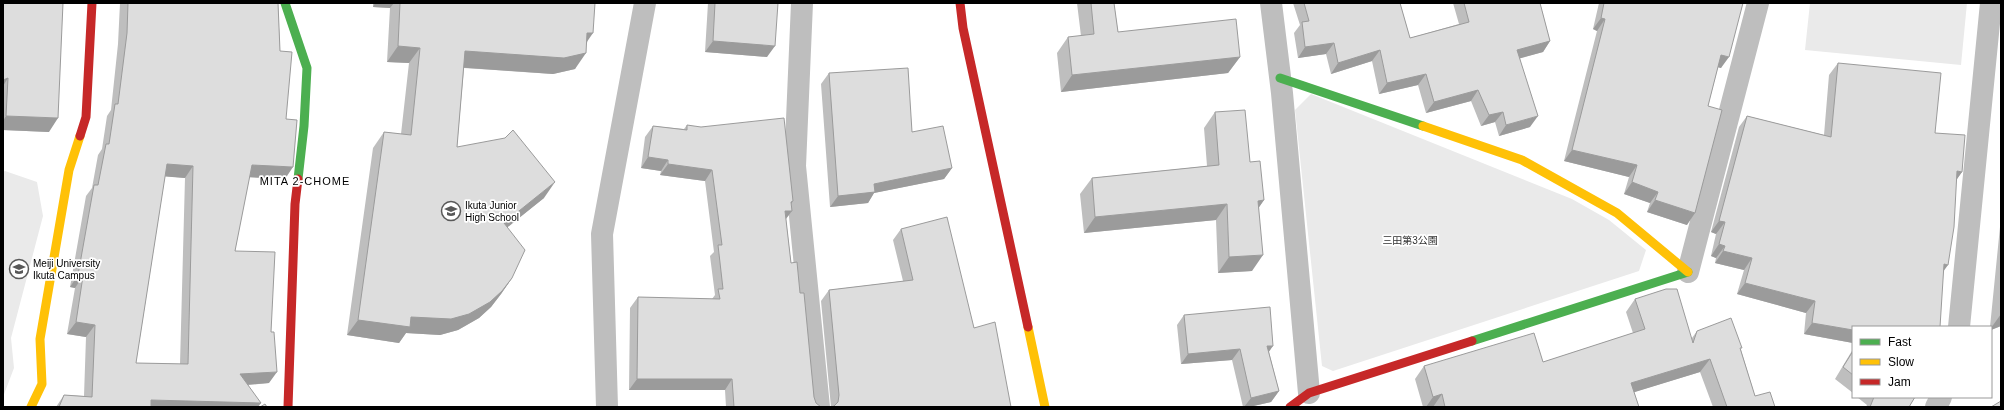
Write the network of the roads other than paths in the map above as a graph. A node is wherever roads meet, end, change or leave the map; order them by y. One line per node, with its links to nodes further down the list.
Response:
1 (92, 3): 14 (street)
2 (284, 3): 15 (street)
3 (645, 3): 16 (street)
4 (802, 3): 17 (street)
5 (960, 3): 18 (street)
6 (1271, 3): 9 (street)
7 (1758, 3): 10 (street)
8 (1990, 3): 11 (street)
9 (1280, 78): 10 (street); 12 (street)
10 (1688, 272): 12 (street)
11 (1959, 326)
12 (1308, 393): 19 (street)
13 (1940, 398): 20 (street)
14 (31, 407)
15 (288, 407)
16 (607, 407)
17 (819, 407)
18 (1045, 407)
19 (1290, 407)
20 (1936, 407)

